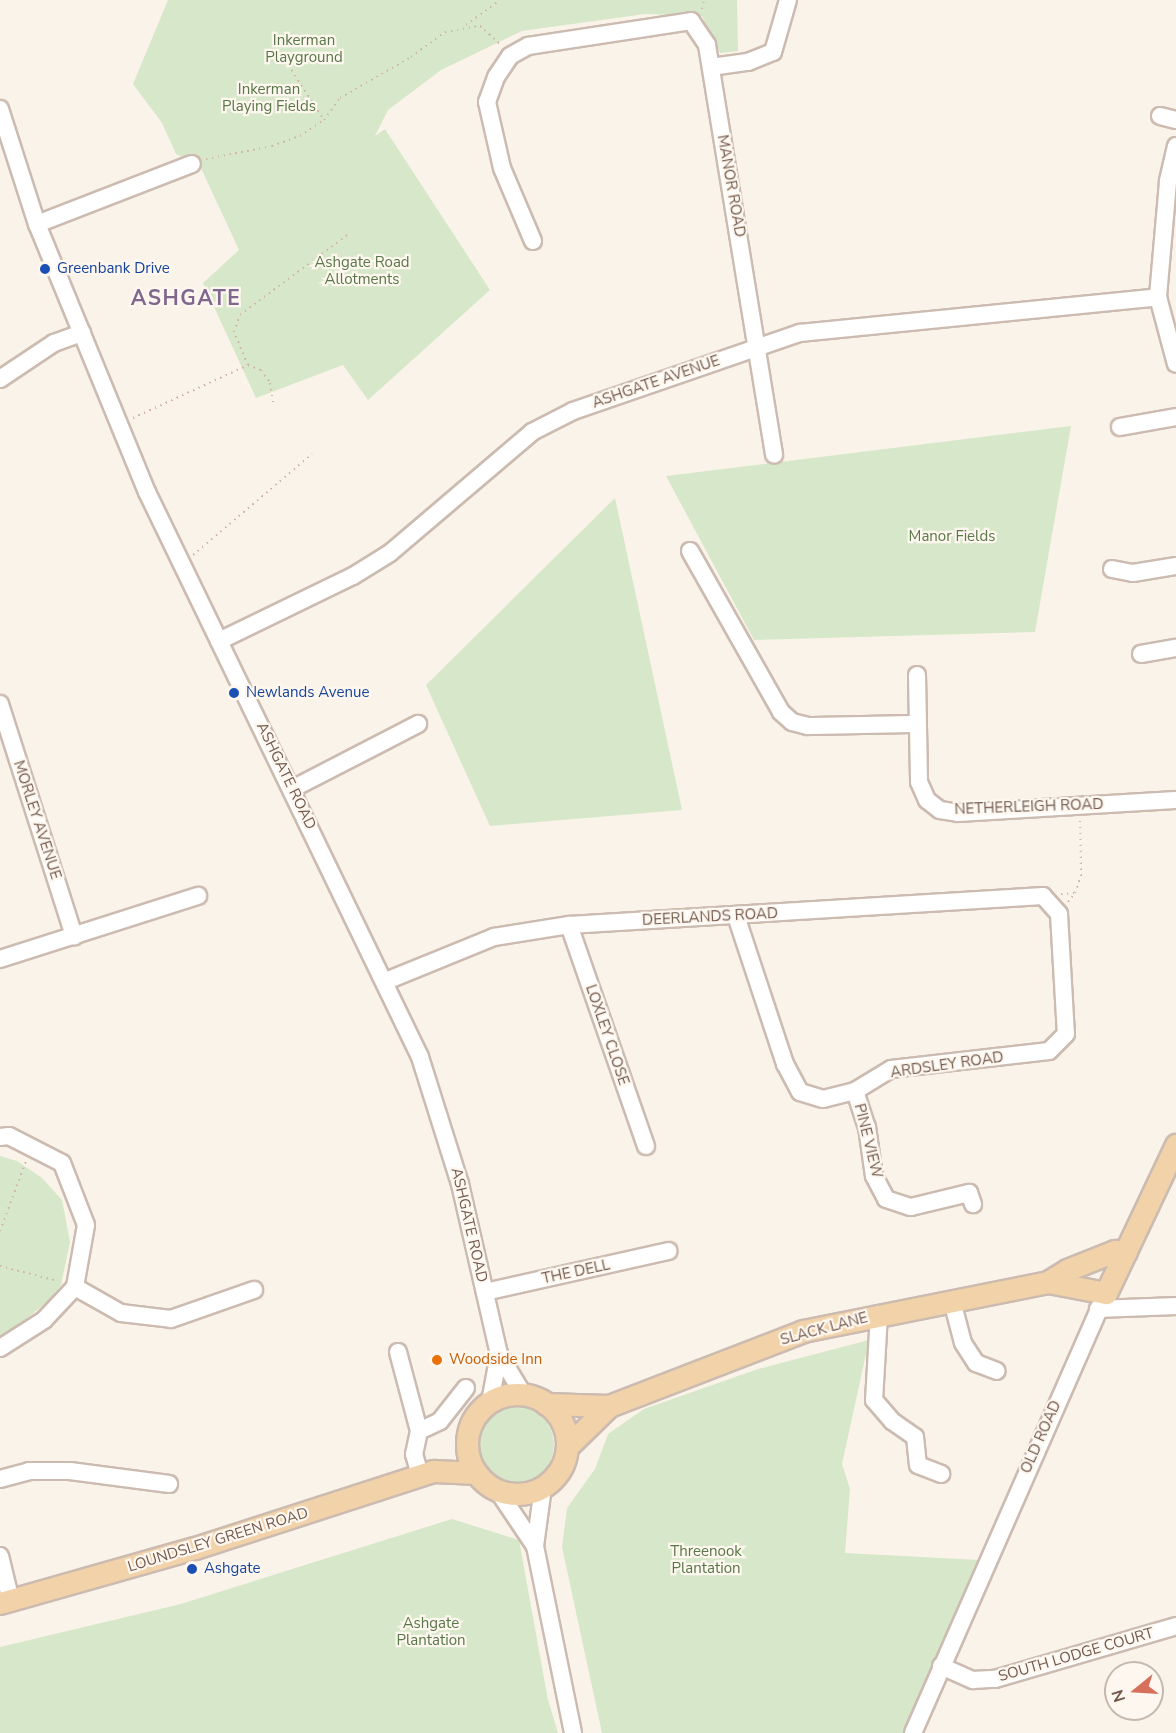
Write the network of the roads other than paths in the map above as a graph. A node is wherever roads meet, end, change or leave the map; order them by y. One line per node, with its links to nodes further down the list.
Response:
1 (788, 0): 2 (street)
2 (711, 68): 7 (street, MANOR ROAD); 10 (street, MANOR ROAD)
3 (0, 109): 6 (street, ASHGATE ROAD)
4 (1176, 146): 8 (street)
5 (192, 164): 6 (street)
6 (37, 224): 9 (street, ASHGATE ROAD)
7 (533, 241)
8 (1158, 297): 10 (street, ASHGATE AVENUE); 11 (street)
9 (82, 333): 12 (street); 19 (street, ASHGATE ROAD)
10 (758, 347): 15 (street, MANOR ROAD); 19 (street, ASHGATE AVENUE)
11 (1176, 364)
12 (0, 379)
13 (1176, 417): 14 (street)
14 (1120, 427)
15 (774, 455)
16 (690, 551): 25 (street)
17 (1176, 566): 18 (street)
18 (1112, 569)
19 (219, 641): 26 (street, ASHGATE ROAD)
20 (1176, 648): 21 (street)
21 (1141, 654)
22 (917, 675): 25 (street, NETHERLEIGH ROAD)
23 (0, 704): 32 (street, MORLEY AVENUE)
24 (418, 724): 26 (street)
25 (917, 724): 27 (street, NETHERLEIGH ROAD)
26 (292, 789): 34 (street, ASHGATE ROAD)
27 (1176, 800)
28 (198, 896): 32 (street)
29 (1043, 896): 30 (street, DEERLANDS ROAD); 35 (street, ARDSLEY ROAD)
30 (736, 916): 31 (street, DEERLANDS ROAD); 35 (street, ARDSLEY ROAD)
31 (569, 925): 34 (street, DEERLANDS ROAD); 38 (street, LOXLEY CLOSE)
32 (74, 936): 33 (street)
33 (0, 959)
34 (387, 981): 45 (street, ASHGATE ROAD)
35 (855, 1091): 39 (street, PINE VIEW)
36 (0, 1137): 43 (street)
37 (1176, 1145): 41 (main road, OLD ROAD)
38 (646, 1146)
39 (973, 1204)
40 (668, 1251): 45 (street, THE DELL)
41 (1126, 1252): 42 (main road, SLACK LANE); 47 (main road, OLD ROAD)
42 (1048, 1282): 46 (main road, SLACK LANE); 47 (main road, SLACK LANE)
43 (75, 1287): 44 (street); 50 (street)
44 (254, 1290)
45 (485, 1292): 52 (street, ASHGATE ROAD)
46 (952, 1301): 49 (main road, SLACK LANE); 53 (street)
47 (1102, 1301): 48 (street); 73 (street, OLD ROAD)
48 (1176, 1306)
49 (879, 1314): 58 (main road, SLACK LANE); 64 (street)
50 (0, 1348)
51 (398, 1352): 59 (street)
52 (499, 1354): 55 (street, ASHGATE ROAD); 56 (street, ASHGATE ROAD)
53 (997, 1371)
54 (466, 1388): 59 (street)
55 (523, 1394): 56 (main road); 57 (main road)
56 (490, 1402): 60 (main road)
57 (546, 1404): 58 (main road, SLACK LANE); 61 (main road)
58 (609, 1406): 61 (main road, SLACK LANE)
59 (419, 1431): 62 (street)
60 (467, 1443): 62 (main road, LOUNDSLEY GREEN ROAD); 63 (main road)
61 (567, 1447): 67 (main road)
62 (427, 1473): 63 (main road, LOUNDSLEY GREEN ROAD); 71 (main road, LOUNDSLEY GREEN ROAD)
63 (476, 1473): 68 (main road)
64 (941, 1474)
65 (0, 1479): 66 (street)
66 (169, 1484)
67 (543, 1487): 68 (main road); 69 (street)
68 (498, 1491): 69 (street)
69 (535, 1546): 74 (street)
70 (0, 1556): 71 (street)
71 (5, 1602)
72 (1176, 1626): 73 (street, SOUTH LODGE COURT)
73 (941, 1666): 75 (street, OLD ROAD)
74 (573, 1733)
75 (913, 1733)

